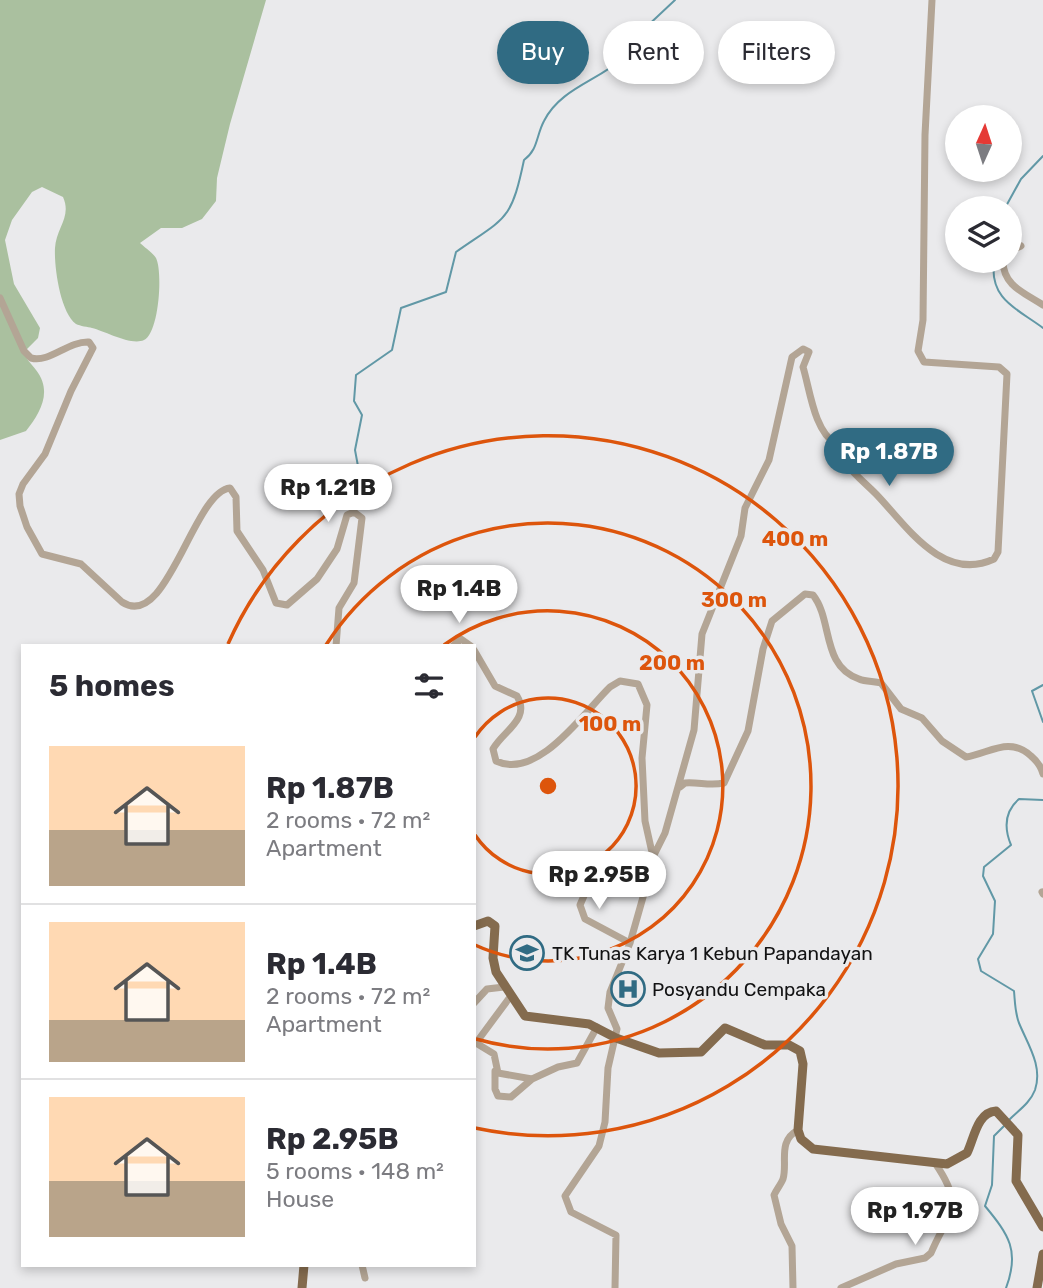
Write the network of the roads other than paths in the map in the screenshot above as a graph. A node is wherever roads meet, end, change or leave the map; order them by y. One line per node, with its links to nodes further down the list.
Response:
1 (932, 0): 8 (street)
2 (1005, 273): 4 (street)
3 (0, 298): 5 (street)
4 (1043, 305)
5 (336, 644)
6 (476, 654): 9 (street)
7 (1043, 775): 8 (street)
8 (678, 790): 9 (street)
9 (653, 857): 10 (street)
10 (647, 879): 12 (street); 12 (street)
11 (476, 925): 13 (main road)
12 (630, 943): 17 (street)
13 (504, 987): 14 (main road); 15 (street)
14 (510, 997): 16 (main road); 18 (street)
15 (476, 1001)
16 (597, 1027): 17 (main road); 19 (street)
17 (616, 1038): 20 (main road); 28 (street)
18 (495, 1071): 19 (street); 19 (street)
19 (532, 1079)
20 (798, 1130): 21 (main road); 29 (street)
21 (935, 1163): 22 (main road); 30 (street)
22 (1043, 1227)
23 (1043, 1254): 31 (main road)
24 (304, 1267): 27 (main road)
25 (362, 1267): 26 (street)
26 (365, 1279)
27 (302, 1288)
28 (615, 1288)
29 (793, 1288)
30 (841, 1288)
31 (1037, 1288)

